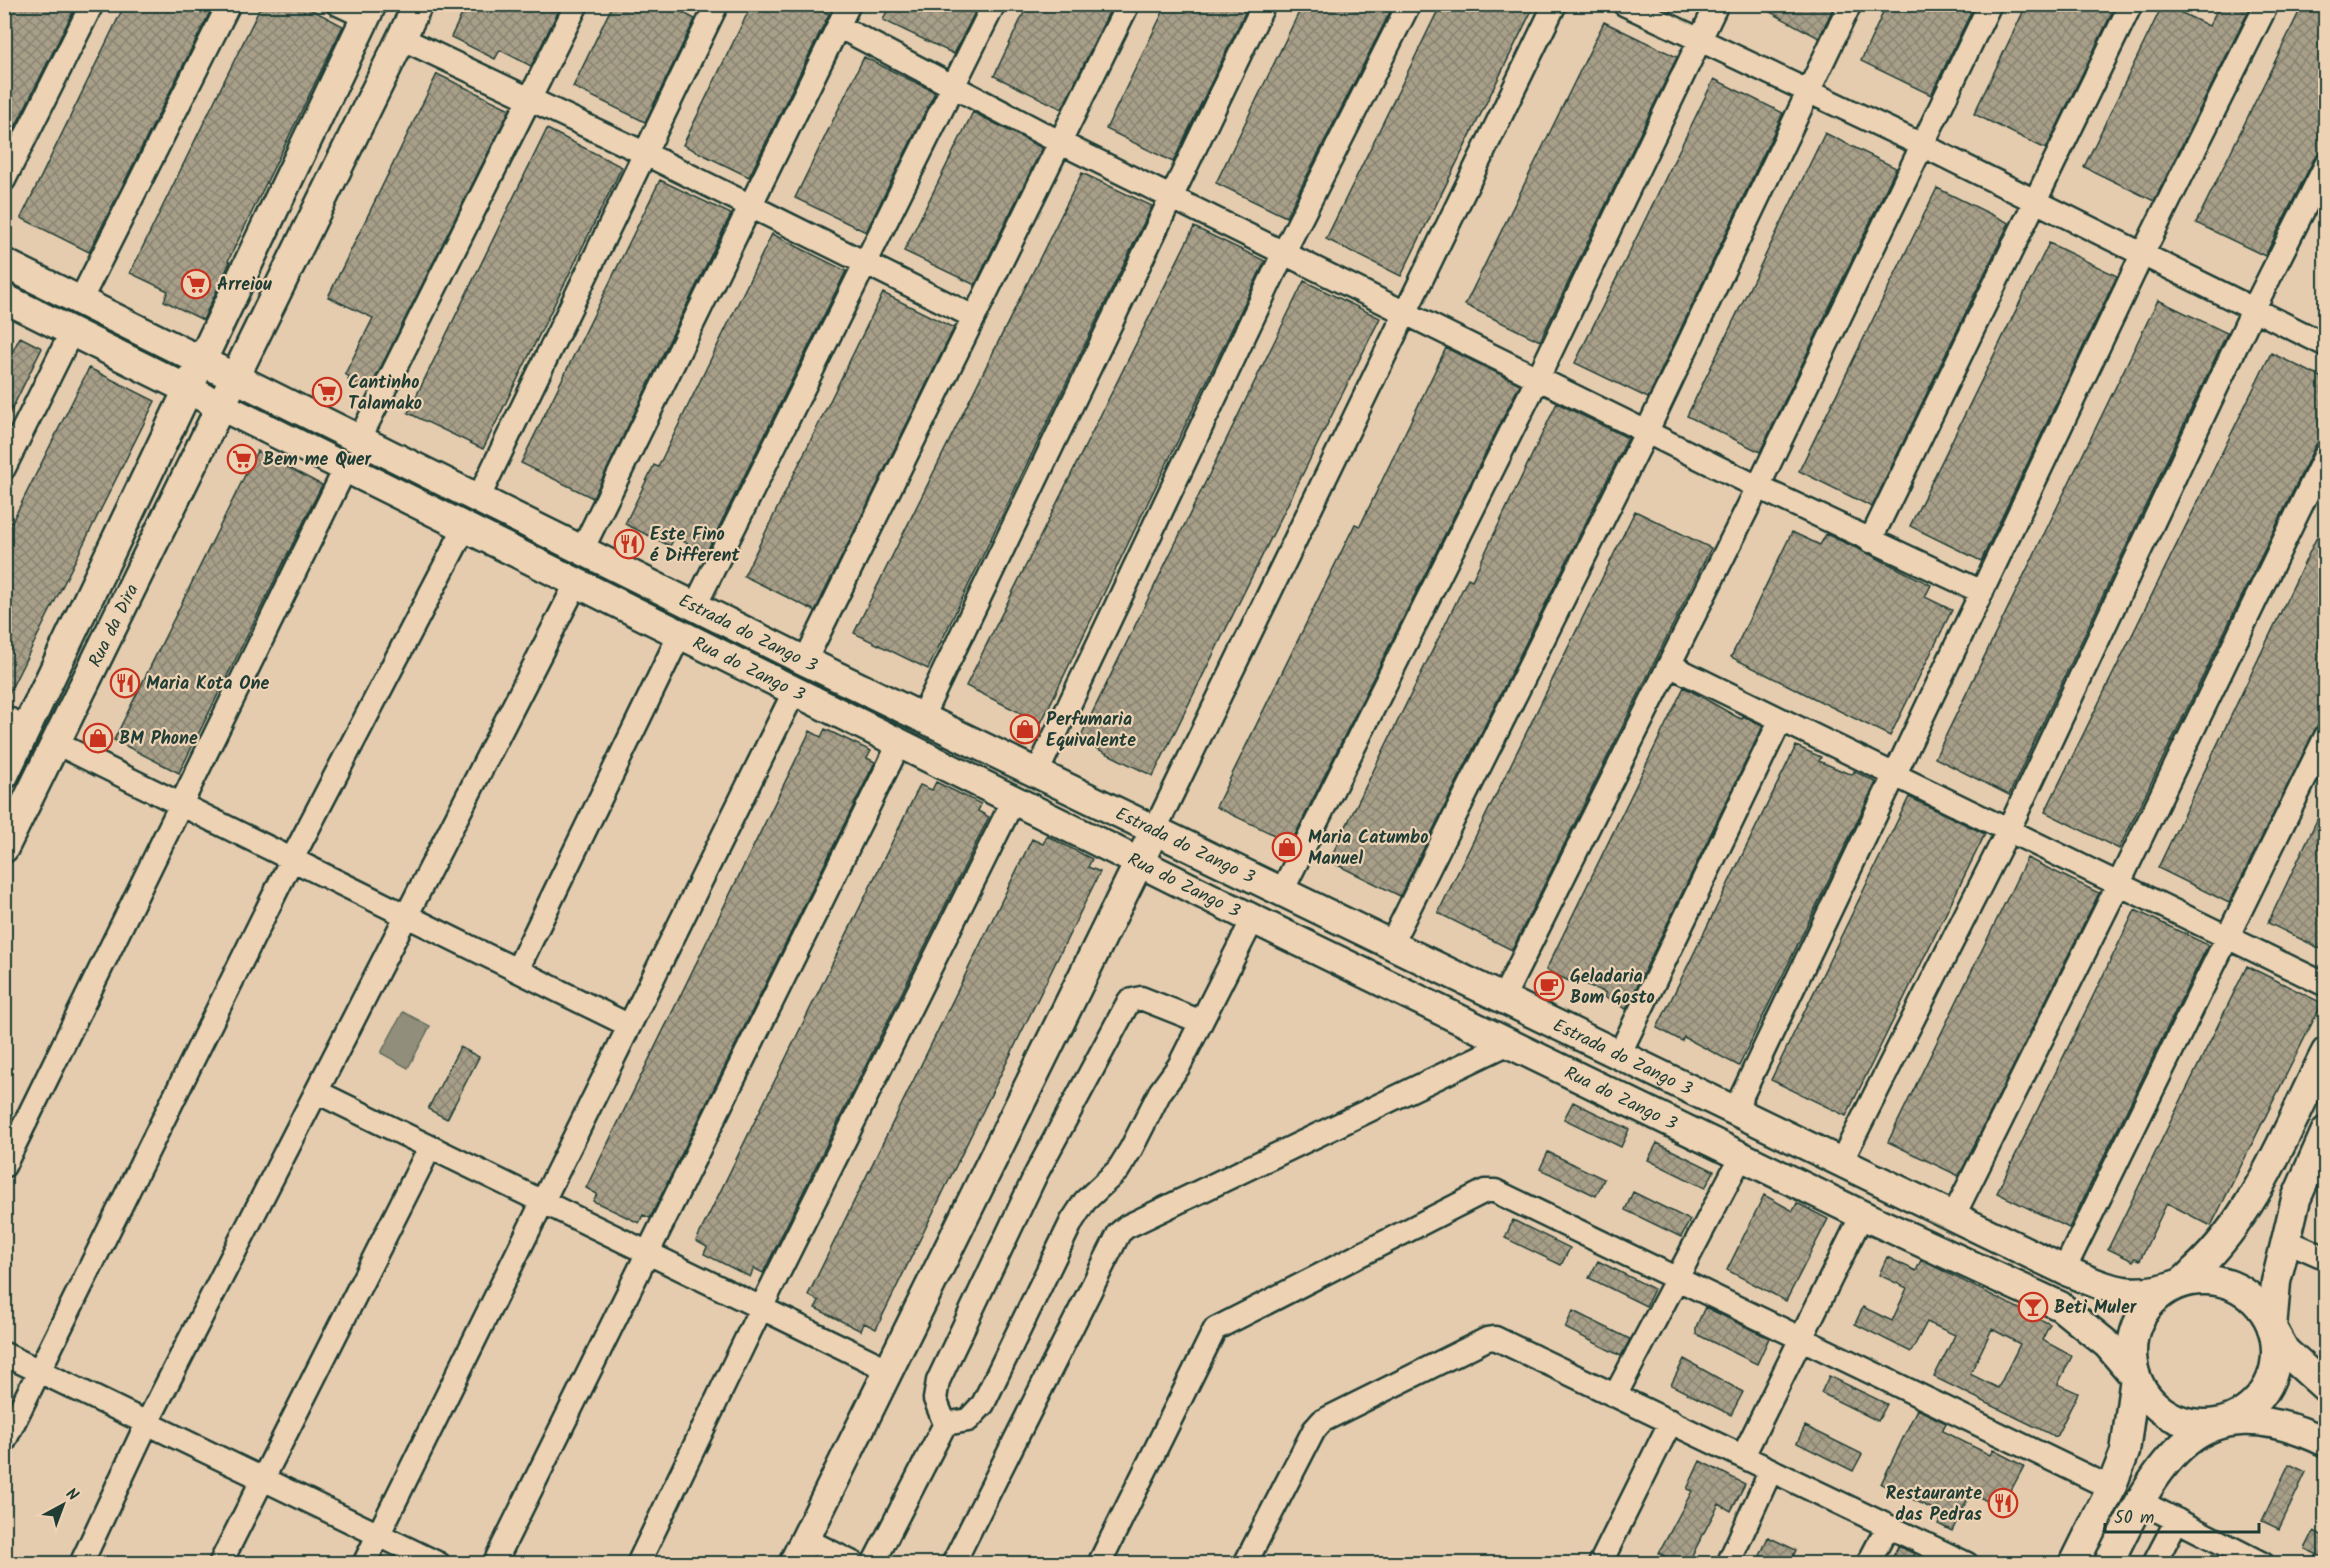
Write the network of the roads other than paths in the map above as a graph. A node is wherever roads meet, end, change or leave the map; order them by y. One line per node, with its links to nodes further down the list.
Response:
1 (92, 4): 30 (street)
2 (229, 4): 39 (street)
3 (338, 4): 19 (street)
4 (418, 4): 21 (street, Rua da Dira)
5 (577, 4): 25 (street)
6 (717, 4): 28 (street)
7 (849, 4): 20 (street)
8 (994, 4): 23 (street)
9 (1128, 4): 26 (street)
10 (1264, 4): 31 (street)
11 (1409, 4): 34 (street)
12 (1555, 4): 41 (street)
13 (1624, 4): 22 (street)
14 (1717, 4): 22 (street)
15 (1850, 4): 24 (street)
16 (1990, 4): 27 (street)
17 (2131, 4): 32 (street)
18 (2267, 4): 35 (street)
19 (369, 11): 45 (street, Rua da Dira)
20 (838, 26): 23 (street); 33 (street)
21 (401, 38): 25 (street); 46 (street, Rua da Dira)
22 (1699, 42): 24 (street); 47 (street)
23 (955, 87): 26 (street); 37 (street)
24 (1807, 92): 27 (street); 50 (street)
25 (531, 101): 28 (street); 51 (street)
26 (1061, 143): 31 (street); 42 (street)
27 (1924, 146): 32 (street); 55 (street)
28 (646, 154): 33 (street); 56 (street)
29 (2325, 165): 40 (street)
30 (4, 180)
31 (1172, 197): 34 (street); 67 (street)
32 (2035, 201): 35 (street); 58 (street)
33 (749, 206): 37 (street); 59 (street)
34 (1284, 252): 41 (street); 73 (street)
35 (2142, 255): 40 (street); 61 (street)
36 (4, 263): 39 (street, Estrada do Zango 3)
37 (865, 263): 42 (street); 62 (street)
38 (4, 298): 43 (street, Rua do Zango 3)
39 (81, 299): 45 (street, Estrada do Zango 3)
40 (2253, 310): 44 (street); 79 (street)
41 (1407, 312): 47 (street); 78 (street)
42 (974, 317): 64 (street)
43 (72, 331): 48 (street, Rua do Zango 3); 54 (street)
44 (2325, 345)
45 (201, 359): 46 (street, Estrada do Zango 3); 48 (street, Rua da Dira)
46 (236, 377): 49 (street, Rua da Dira); 51 (street, Estrada do Zango 3)
47 (1538, 378): 50 (street); 84 (street)
48 (188, 388): 49 (street, Rua do Zango 3); 69 (street, Rua da Dira)
49 (222, 404): 53 (street, Rua do Zango 3); 71 (street, Rua da Dira)
50 (1647, 431): 55 (street); 88 (street)
51 (360, 438): 56 (street, Estrada do Zango 3)
52 (2325, 454): 83 (street)
53 (346, 467): 57 (street, Rua do Zango 3); 77 (street)
54 (4, 468)
55 (1758, 487): 58 (street); 65 (street)
56 (479, 497): 59 (street, Estrada do Zango 3)
57 (465, 526): 60 (street, Rua do Zango 3); 81 (street)
58 (1870, 541): 61 (street)
59 (582, 550): 62 (street, Estrada do Zango 3)
60 (577, 582): 63 (street, Rua do Zango 3); 85 (street)
61 (1982, 592): 75 (street)
62 (695, 606): 64 (street, Estrada do Zango 3)
63 (680, 634): 66 (street, Rua do Zango 3); 89 (street)
64 (805, 661): 67 (street, Estrada do Zango 3)
65 (1669, 665): 68 (street); 91 (street)
66 (794, 692): 72 (street, Rua do Zango 3); 93 (street)
67 (922, 717): 73 (street, Estrada do Zango 3)
68 (1780, 721): 75 (street); 96 (street)
69 (16, 723): 74 (street, Rua da Dira)
70 (2325, 736): 87 (street)
71 (56, 743): 77 (street); 80 (street, Rua da Dira)
72 (899, 744): 76 (street, Rua do Zango 3); 108 (street)
73 (1037, 773): 78 (street, Estrada do Zango 3)
74 (4, 775)
75 (1894, 775): 79 (street); 98 (street)
76 (1014, 799): 82 (street, Rua do Zango 3); 113 (street)
77 (181, 805): 81 (street); 103 (street)
78 (1155, 829): 82 (street); 84 (street, Estrada do Zango 3)
79 (2009, 829): 83 (street); 102 (street)
80 (4, 848)
81 (292, 859): 85 (street); 118 (street)
82 (1140, 861): 86 (street, Rua do Zango 3); 117 (street)
83 (2119, 883): 87 (street); 106 (street)
84 (1282, 891): 88 (street, Estrada do Zango 3)
85 (407, 916): 89 (street); 97 (street)
86 (1253, 919): 92 (street); 94 (street, Rua do Zango 3)
87 (2226, 937): 90 (street); 110 (street)
88 (1391, 944): 91 (street, Estrada do Zango 3)
89 (517, 970): 93 (street)
90 (2325, 985)
91 (1503, 998): 96 (street, Estrada do Zango 3)
92 (1199, 1021): 125 (street); 125 (street)
93 (628, 1025): 104 (street)
94 (1509, 1043): 101 (street, Rua do Zango 3); 145 (street)
95 (2325, 1052): 112 (street)
96 (1619, 1055): 98 (street, Estrada do Zango 3)
97 (317, 1092): 100 (street); 123 (street)
98 (1735, 1110): 102 (street, Estrada do Zango 3)
99 (2325, 1131): 107 (street)
100 (430, 1147): 104 (street); 130 (street)
101 (1742, 1155): 105 (street, Rua do Zango 3); 111 (street)
102 (1841, 1162): 106 (street, Estrada do Zango 3)
103 (4, 1166)
104 (541, 1201): 108 (street); 135 (street)
105 (1862, 1215): 115 (street); 119 (street, Rua do Zango 3)
106 (1954, 1215): 110 (street, Estrada do Zango 3)
107 (2285, 1240): 109 (street); 114 (street)
108 (647, 1253): 113 (street); 141 (street)
109 (2325, 1258)
110 (2064, 1270): 112 (street, Estrada do Zango 3)
111 (1677, 1278): 115 (street); 121 (street); 146 (street)
112 (2181, 1284): 114 (street); 119 (street)
113 (761, 1308): 117 (street); 142 (street)
114 (2272, 1328): 120 (street); 124 (street)
115 (1801, 1339): 128 (street); 131 (street)
116 (4, 1354): 118 (street)
117 (889, 1370): 136 (street)
118 (39, 1371): 123 (street); 126 (street)
119 (2135, 1377): 124 (street); 131 (street)
120 (2325, 1388)
121 (1616, 1394): 122 (street); 147 (street)
122 (1671, 1421): 128 (street); 148 (street)
123 (147, 1423): 130 (street); 137 (street)
124 (2223, 1423): 127 (street); 132 (street)
125 (945, 1424): 144 (street)
126 (4, 1442)
127 (2325, 1442)
128 (1743, 1456): 129 (street)
129 (1772, 1470): 134 (street); 149 (street)
130 (263, 1478): 135 (street); 138 (street)
131 (2111, 1488): 152 (street)
132 (2139, 1501): 133 (street); 153 (street)
133 (2176, 1520): 154 (street); 155 (street)
134 (1888, 1526): 150 (street); 151 (street)
135 (379, 1534): 139 (street); 140 (street)
136 (799, 1551): 143 (street)
137 (81, 1563)
138 (220, 1563)
139 (364, 1563)
140 (439, 1563)
141 (494, 1563)
142 (638, 1563)
143 (855, 1563)
144 (873, 1563)
145 (953, 1563)
146 (1099, 1563)
147 (1245, 1563)
148 (1600, 1563)
149 (1728, 1563)
150 (1868, 1563)
151 (1967, 1563)
152 (2074, 1563)
153 (2108, 1563)
154 (2154, 1563)
155 (2263, 1563)

